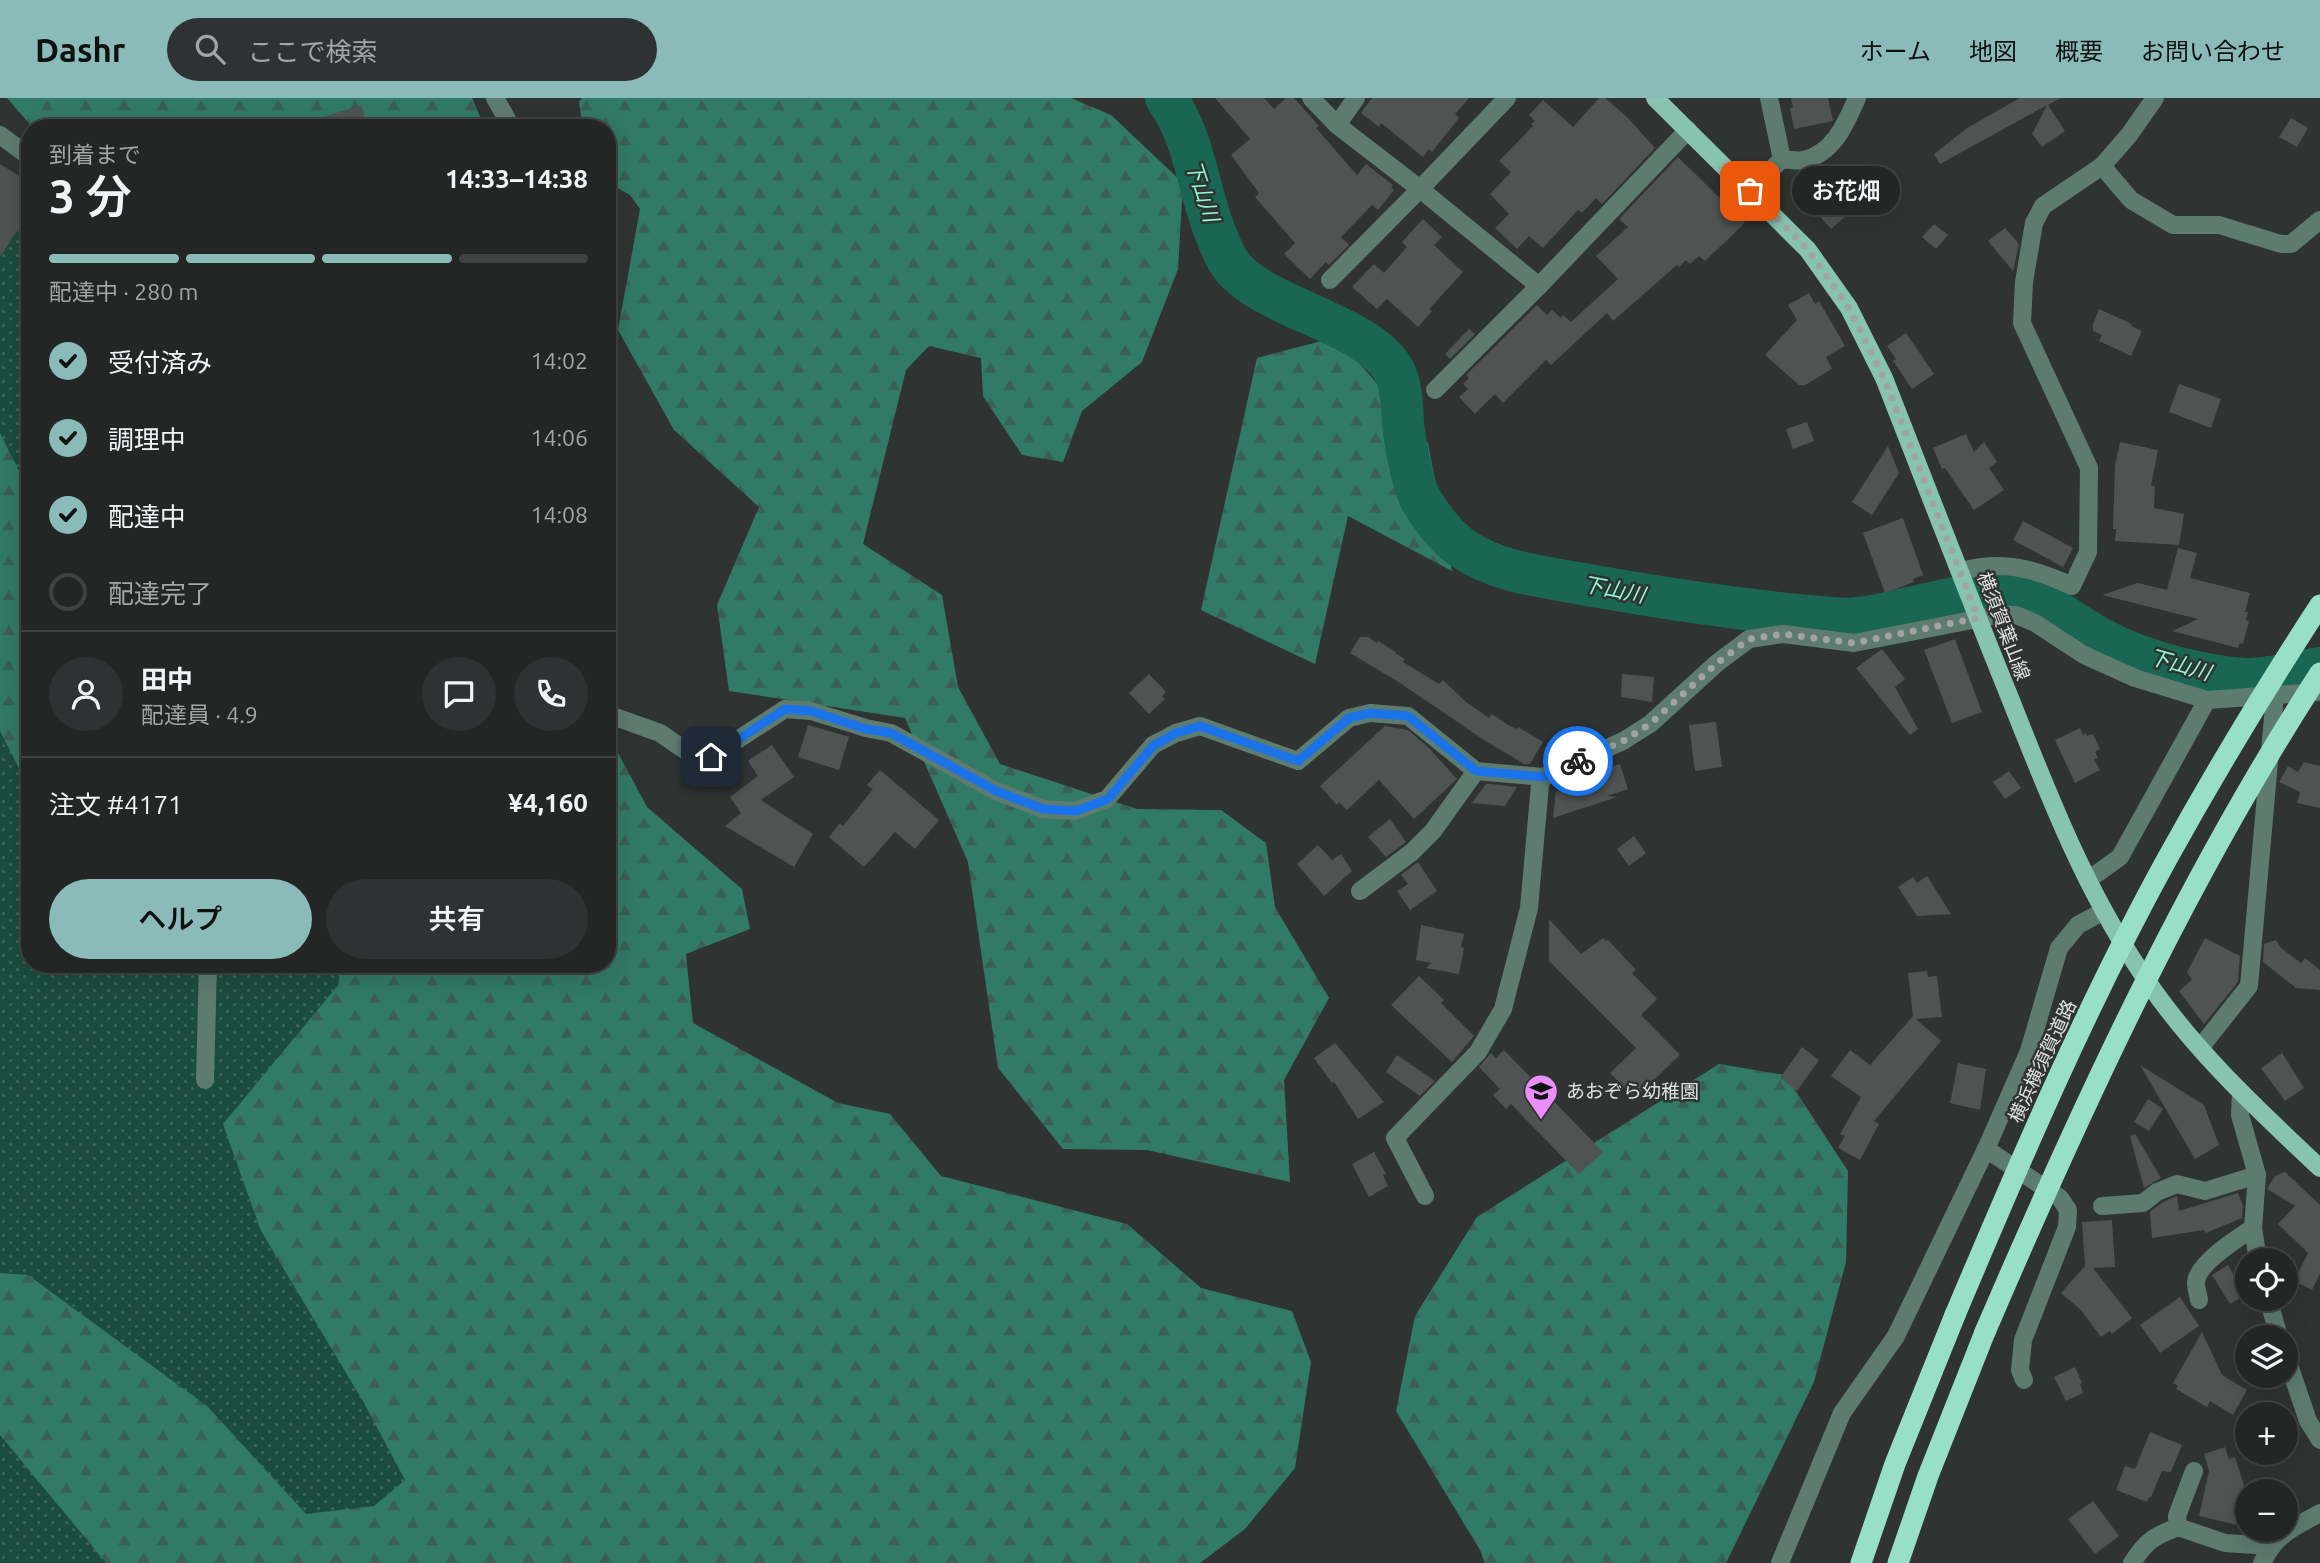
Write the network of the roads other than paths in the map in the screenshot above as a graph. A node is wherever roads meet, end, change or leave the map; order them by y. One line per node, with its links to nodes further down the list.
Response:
1 (495, 98): 9 (street)
2 (1311, 98): 10 (street)
3 (1356, 98): 10 (street)
4 (1507, 98): 16 (street)
5 (1655, 98): 11 (main road, 横須賀葉山線)
6 (1769, 98): 14 (street)
7 (1857, 98): 14 (street)
8 (2155, 98): 15 (street)
9 (507, 119)
10 (1337, 125): 16 (street)
11 (1688, 130): 17 (main road, 横須賀葉山線); 20 (street)
12 (0, 135): 13 (street)
13 (21, 150)
14 (1782, 159): 17 (street)
15 (2102, 166): 18 (street); 22 (street)
16 (1420, 189): 19 (street); 20 (street)
17 (1750, 191): 22 (main road, 横須賀葉山線)
18 (2320, 220)
19 (1330, 280)
20 (1539, 285): 21 (street)
21 (1436, 390)
22 (1962, 574): 24 (main road, 横須賀葉山線)
23 (2320, 605): 55 (highway, 横浜横須賀道路, bridge)
24 (1976, 613): 28 (street); 31 (street); 32 (main road, 横須賀葉山線)
25 (2320, 673): 56 (highway, bridge)
26 (2320, 692): 27 (street)
27 (2275, 695): 28 (street); 36 (street)
28 (2207, 700): 32 (street)
29 (616, 717): 30 (street)
30 (1476, 771): 31 (street); 33 (street)
31 (1543, 777): 42 (street)
32 (2088, 880): 34 (main road, 横須賀葉山線)
33 (1360, 891)
34 (2104, 911): 36 (main road, 横須賀葉山線); 39 (street)
35 (208, 973): 37 (street)
36 (2200, 1048): 38 (main road, 横須賀葉山線)
37 (205, 1080)
38 (2241, 1092): 40 (main road, 横須賀葉山線); 41 (street)
39 (1986, 1149): 47 (street); 54 (street)
40 (2320, 1168)
41 (2257, 1175): 43 (street); 44 (street)
42 (1425, 1196)
43 (2102, 1206)
44 (2253, 1228): 45 (street); 46 (street)
45 (2256, 1248)
46 (2199, 1300)
47 (2024, 1380)
48 (2297, 1388): 49 (street)
49 (2320, 1440)
50 (2194, 1471): 52 (street)
51 (2320, 1513): 53 (street)
52 (2178, 1527): 53 (street); 57 (street)
53 (2270, 1546): 58 (street)
54 (1780, 1563)
55 (1861, 1563)
56 (1898, 1563)
57 (2132, 1563)
58 (2262, 1563)

